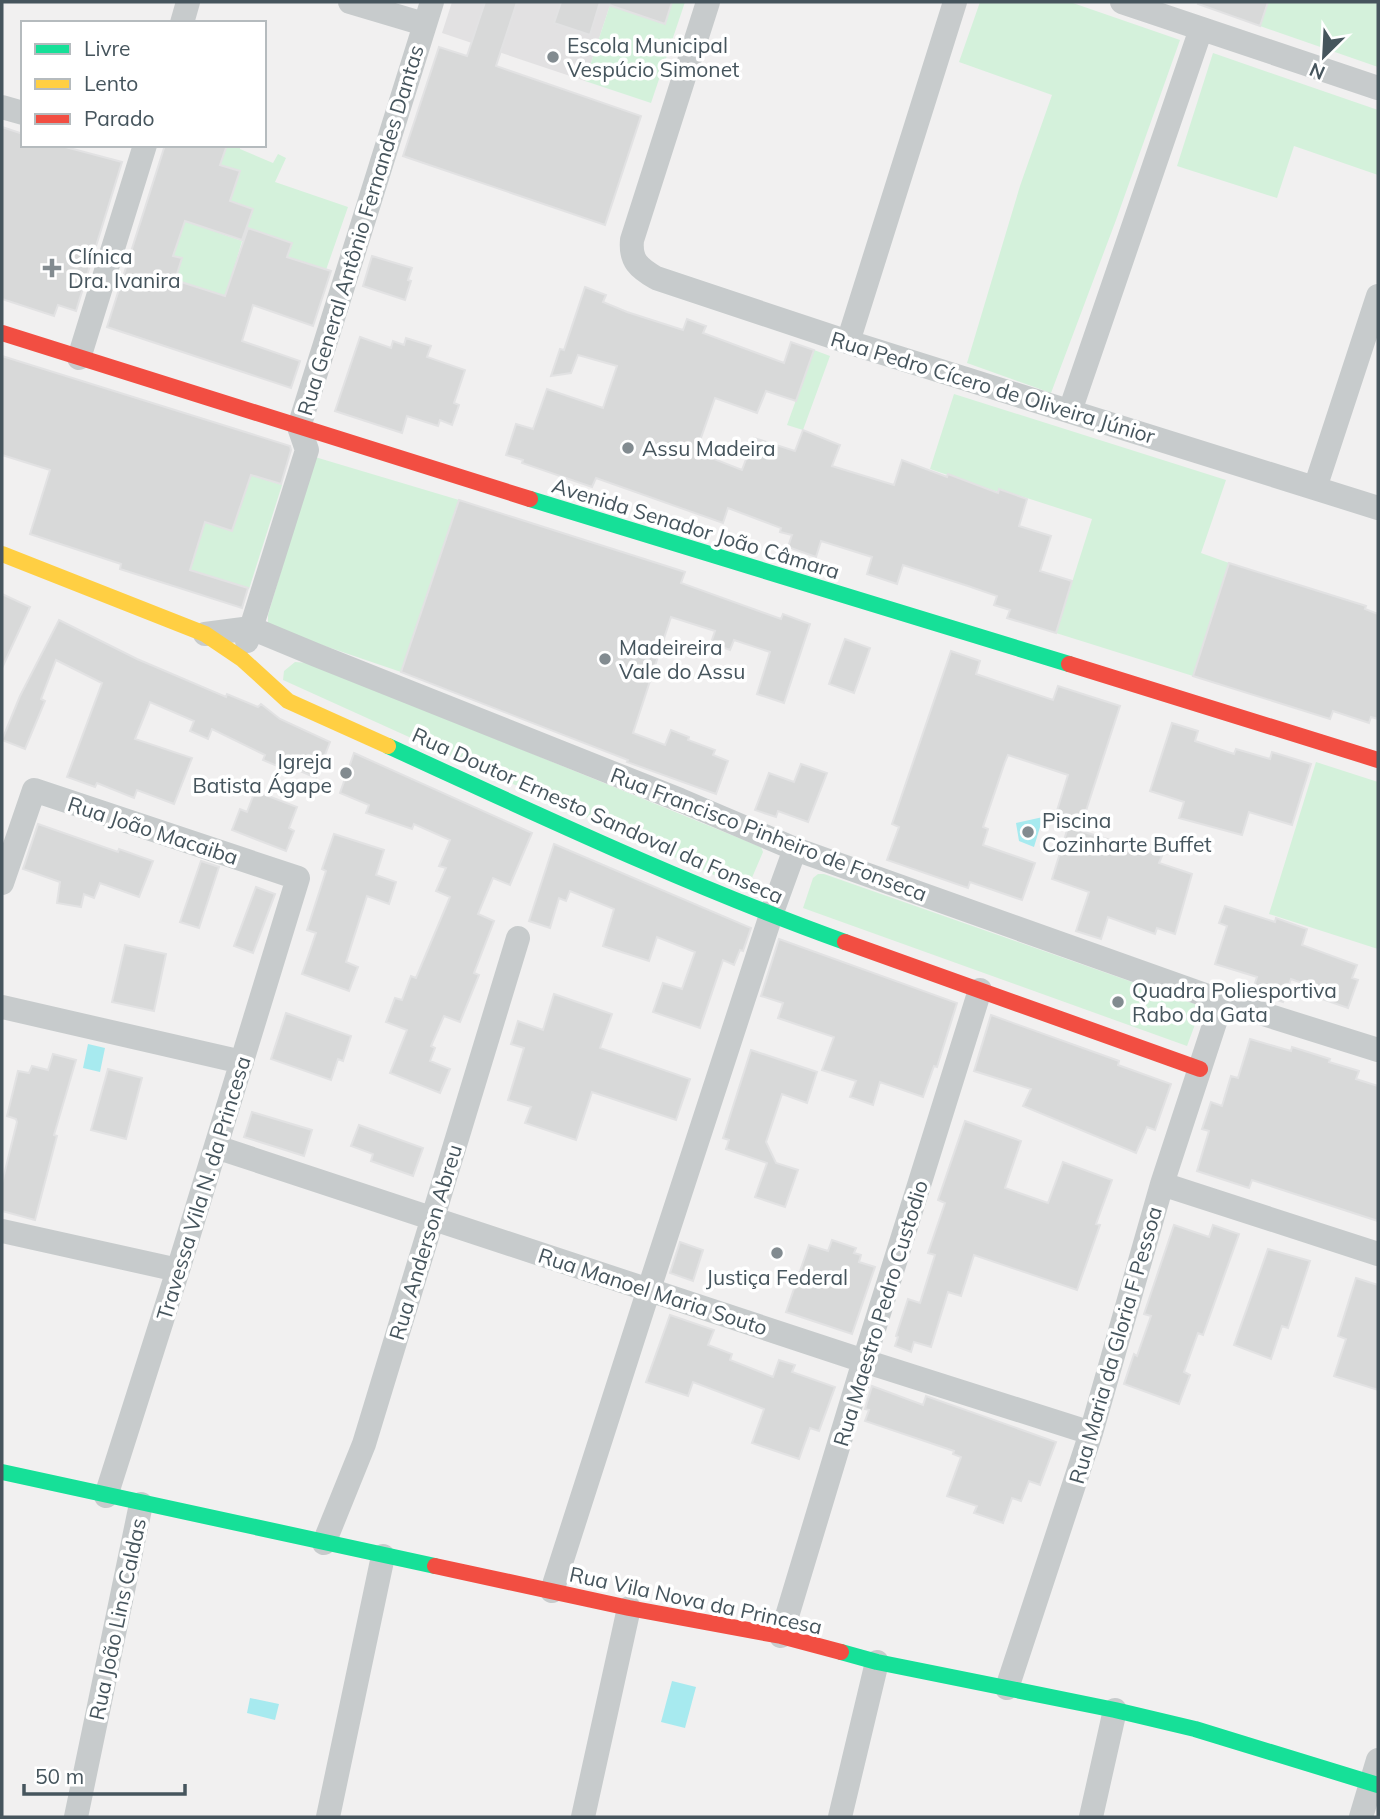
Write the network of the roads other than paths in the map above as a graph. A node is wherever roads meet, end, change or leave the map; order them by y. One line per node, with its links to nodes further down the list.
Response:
1 (188, 2): 7 (street)
2 (351, 2): 6 (street)
3 (708, 2): 15 (street, Rua Pedro Cícero de Oliveira Júnior)
4 (955, 2): 15 (street)
5 (1122, 2): 8 (street)
6 (428, 13): 18 (street, Rua General Antônio Fernandes Dantas)
7 (183, 21)
8 (1201, 29): 9 (street); 17 (street)
9 (1378, 88)
10 (2, 107): 11 (street)
11 (21, 112)
12 (140, 147): 16 (street)
13 (1378, 296): 19 (street)
14 (2, 333): 16 (street, Avenida Senador João Câmara)
15 (848, 342): 17 (street, Rua Pedro Cícero de Oliveira Júnior)
16 (79, 358): 18 (street, Avenida Senador João Câmara)
17 (1070, 411): 19 (street, Rua Pedro Cícero de Oliveira Júnior)
18 (299, 427): 22 (street, Rua General Antônio Fernandes Dantas); 25 (street, Avenida Senador João Câmara)
19 (1315, 488): 20 (street, Rua Pedro Cícero de Oliveira Júnior)
20 (1378, 508)
21 (2, 554): 23 (street, Rua Doutor Ernesto Sandoval da Fonseca)
22 (251, 628): 23 (street); 24 (street, Rua General Antônio Fernandes Dantas); 26 (street, Rua Francisco Pinheiro de Fonseca)
23 (205, 634): 24 (street, Rua Doutor Ernesto Sandoval da Fonseca)
24 (242, 659): 29 (street, Rua Doutor Ernesto Sandoval da Fonseca)
25 (1378, 760)
26 (795, 849): 29 (street); 32 (street, Rua Francisco Pinheiro de Fonseca)
27 (298, 878): 28 (street, Rua João Macaiba); 35 (street, Travessa Vila N. da Princesa)
28 (2, 883)
29 (771, 915): 31 (street, Rua Doutor Ernesto Sandoval da Fonseca); 43 (street)
30 (518, 938): 39 (street, Rua Anderson Abreu)
31 (980, 990): 36 (street, Rua Doutor Ernesto Sandoval da Fonseca); 44 (street, Rua Maestro Pedro Custodio)
32 (1222, 1001): 34 (street, Rua Francisco Pinheiro de Fonseca); 36 (street, Rua Maria da Gloria F Pessoa)
33 (2, 1007): 35 (street)
34 (1378, 1050)
35 (242, 1062): 37 (street, Travessa Vila N. da Princesa)
36 (1200, 1069): 38 (street, Rua Maria da Gloria F Pessoa)
37 (216, 1147): 39 (street, Rua Manoel Maria Souto); 42 (street, Travessa Vila N. da Princesa)
38 (1162, 1184): 41 (street); 45 (street, Rua Maria da Gloria F Pessoa)
39 (432, 1219): 43 (street, Rua Manoel Maria Souto); 49 (street, Rua Anderson Abreu)
40 (2, 1231): 42 (street)
41 (1378, 1254)
42 (178, 1270): 47 (street, Travessa Vila N. da Princesa)
43 (649, 1289): 44 (street, Rua Manoel Maria Souto); 51 (street)
44 (864, 1361): 45 (street, Rua Manoel Maria Souto); 53 (street, Rua Maestro Pedro Custodio)
45 (1091, 1433): 55 (street, Rua Maria da Gloria F Pessoa)
46 (2, 1472): 47 (street, Rua Vila Nova da Princesa)
47 (106, 1496): 48 (street, Rua Vila Nova da Princesa)
48 (141, 1504): 49 (street, Rua Vila Nova da Princesa); 58 (street, Rua João Lins Caldas)
49 (324, 1543): 50 (street, Rua Vila Nova da Princesa)
50 (383, 1556): 51 (street, Rua Vila Nova da Princesa); 59 (street)
51 (552, 1591): 52 (street, Rua Vila Nova da Princesa)
52 (629, 1608): 53 (street, Rua Vila Nova da Princesa); 60 (street)
53 (781, 1636): 54 (street, Rua Vila Nova da Princesa)
54 (877, 1662): 55 (street, Rua Vila Nova da Princesa); 61 (street)
55 (1007, 1688): 56 (street, Rua Vila Nova da Princesa)
56 (1115, 1710): 57 (street, Rua Vila Nova da Princesa); 62 (street)
57 (1376, 1776): 63 (street)
58 (76, 1817)
59 (328, 1817)
60 (583, 1817)
61 (840, 1817)
62 (1091, 1817)
63 (1361, 1817)

